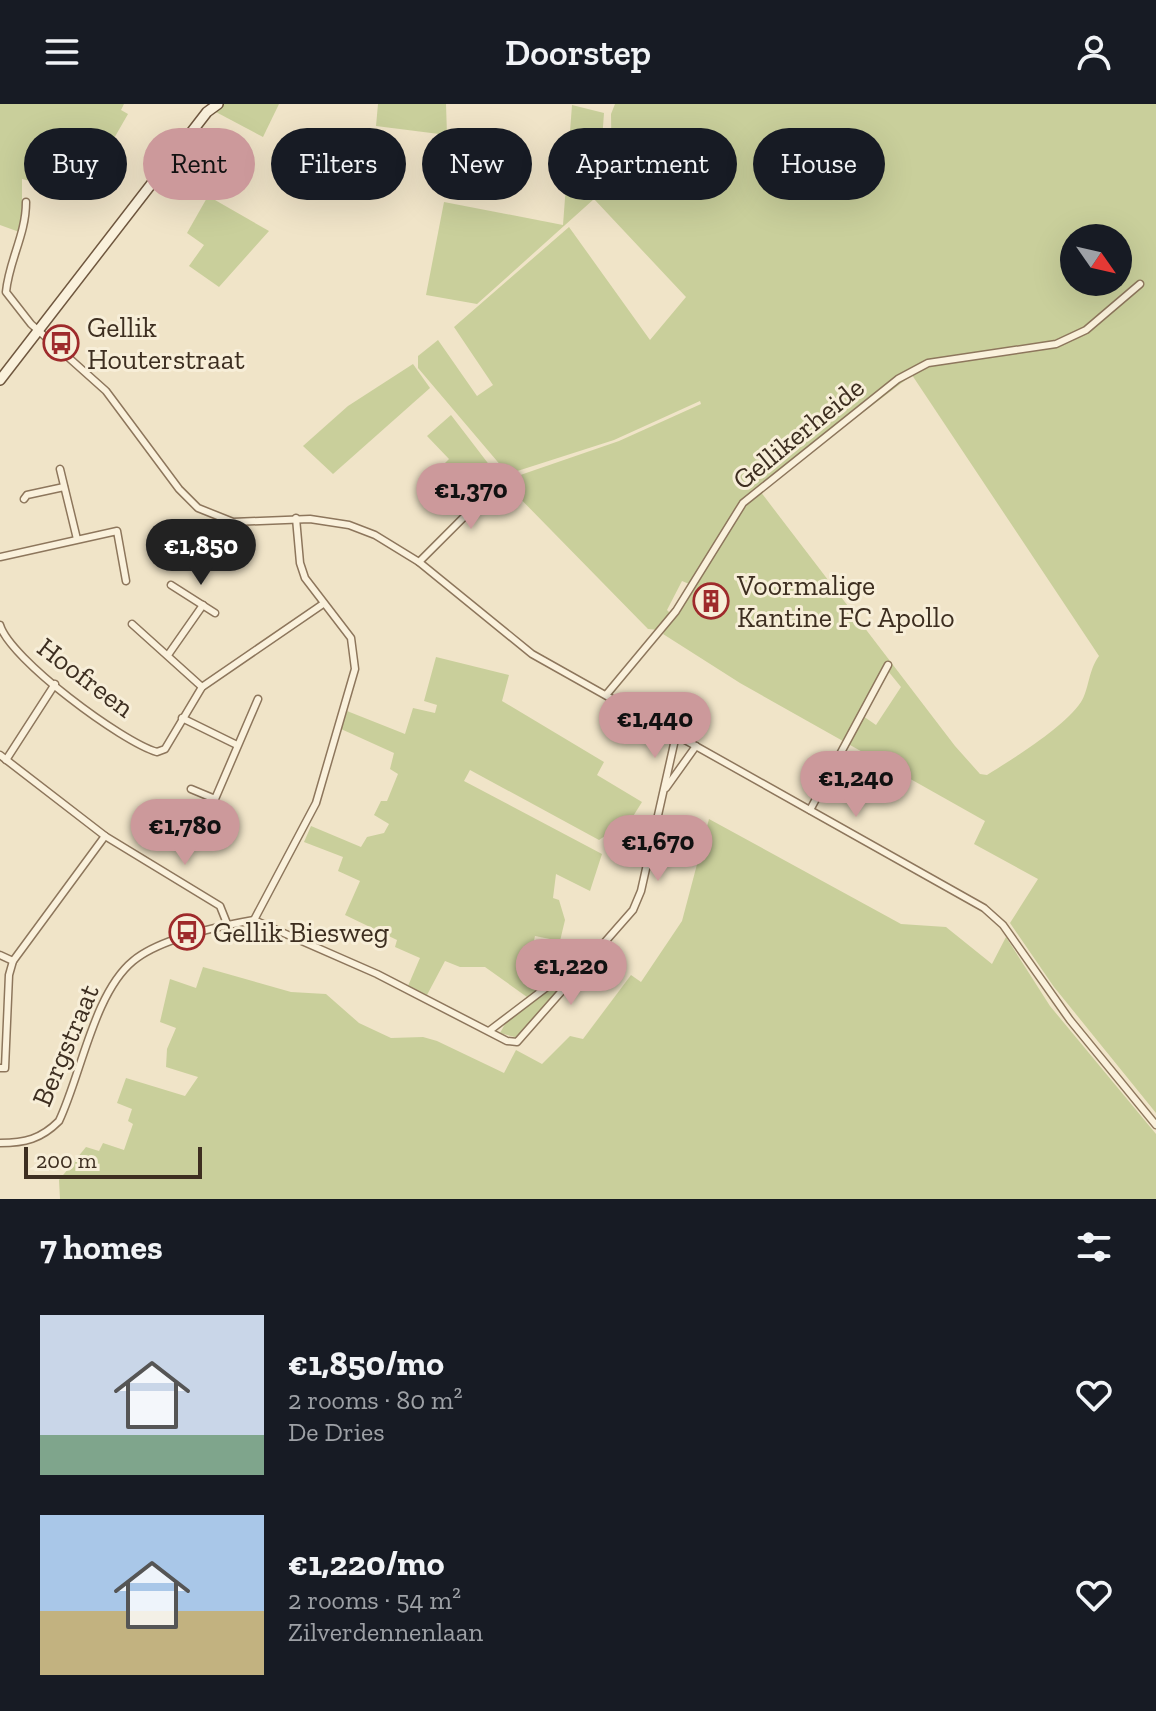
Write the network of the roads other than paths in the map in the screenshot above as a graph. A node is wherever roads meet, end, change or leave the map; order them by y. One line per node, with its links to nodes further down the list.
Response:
1 (218, 104): 4 (street)
2 (26, 202): 4 (street)
3 (1140, 284): 25 (street, Gellikerheide)
4 (38, 331): 5 (street); 10 (street)
5 (0, 380)
6 (60, 469): 8 (street)
7 (511, 476): 13 (street)
8 (64, 487): 9 (street); 11 (street)
9 (24, 499)
10 (296, 518): 13 (street); 16 (street)
11 (77, 539): 12 (street); 14 (street)
12 (0, 557)
13 (419, 562): 25 (street)
14 (126, 581)
15 (171, 585): 17 (street)
16 (323, 604): 24 (street); 36 (street)
17 (203, 605): 18 (street); 21 (street)
18 (215, 613)
19 (132, 624): 21 (street)
20 (0, 625): 23 (street, Hoofreen)
21 (168, 655): 24 (street)
22 (888, 665): 34 (street)
23 (55, 684): 27 (street, Hoofreen); 31 (street)
24 (202, 687): 27 (street)
25 (606, 695): 28 (street)
26 (258, 699): 29 (street)
27 (182, 718): 29 (street)
28 (676, 735): 30 (street); 33 (street)
29 (237, 745): 32 (street)
30 (696, 746): 33 (street); 34 (street)
31 (3, 758): 35 (street)
32 (191, 789)
33 (664, 791): 38 (street)
34 (810, 810): 43 (street)
35 (105, 836): 37 (street); 40 (street)
36 (254, 920): 37 (street, Bergstraat); 41 (street)
37 (228, 926): 44 (street, Bergstraat)
38 (600, 947): 41 (street); 41 (street)
39 (0, 955): 40 (street)
40 (13, 961): 42 (street)
41 (489, 1031)
42 (3, 1068)
43 (1156, 1125)
44 (0, 1143)

